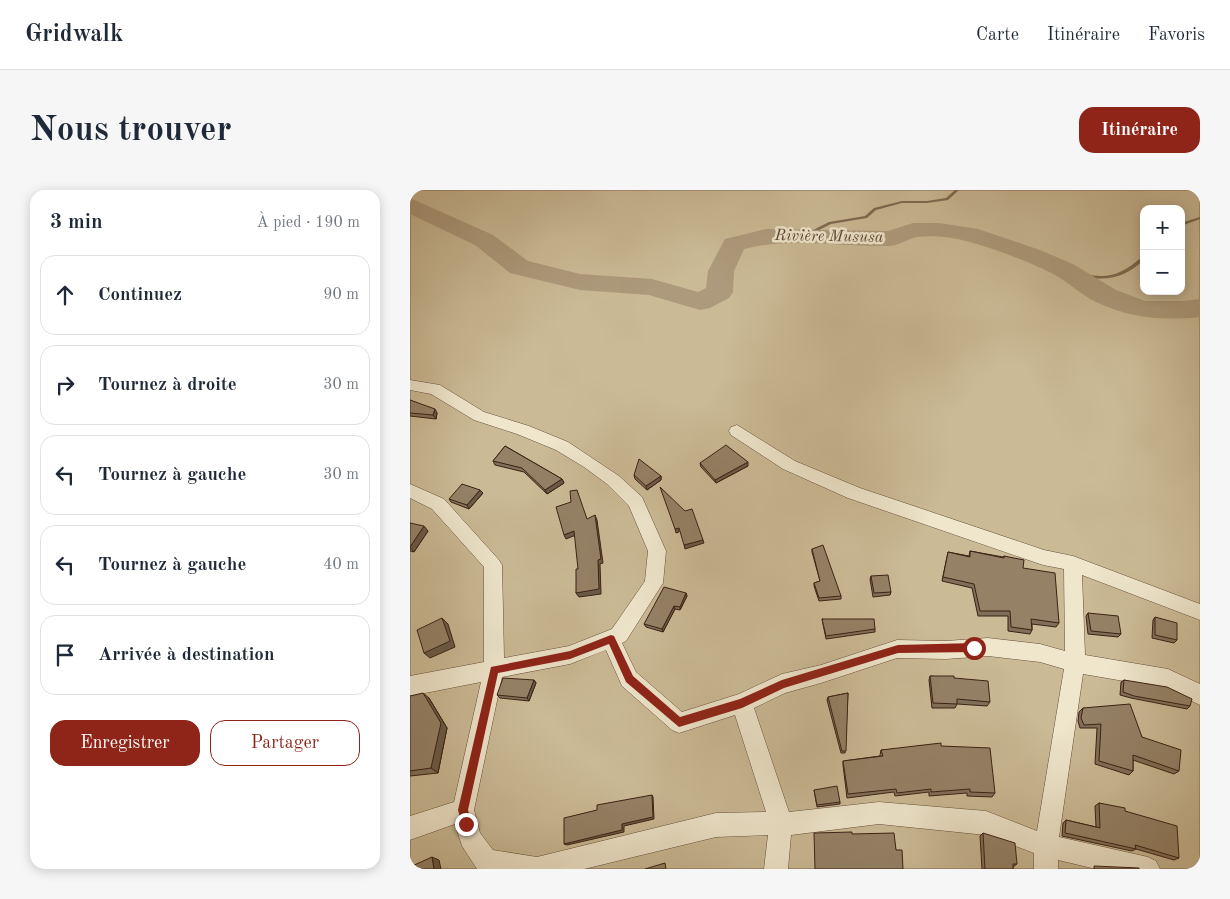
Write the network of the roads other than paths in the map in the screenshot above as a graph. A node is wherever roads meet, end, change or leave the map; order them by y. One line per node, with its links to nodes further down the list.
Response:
1 (410, 385): 6 (street)
2 (738, 431): 4 (street)
3 (410, 492): 8 (street)
4 (1073, 564): 5 (street); 7 (street)
5 (1200, 612)
6 (611, 639): 8 (street); 11 (street)
7 (1075, 663): 10 (street); 11 (street); 15 (street)
8 (494, 670): 9 (street); 12 (street)
9 (410, 686)
10 (1200, 695)
11 (742, 703): 13 (street)
12 (463, 810): 14 (street); 16 (street)
13 (781, 823): 15 (street); 16 (street); 17 (street)
14 (410, 828)
15 (1046, 846): 18 (street); 19 (street)
16 (538, 869)
17 (776, 869)
18 (1046, 869)
19 (1148, 869)

